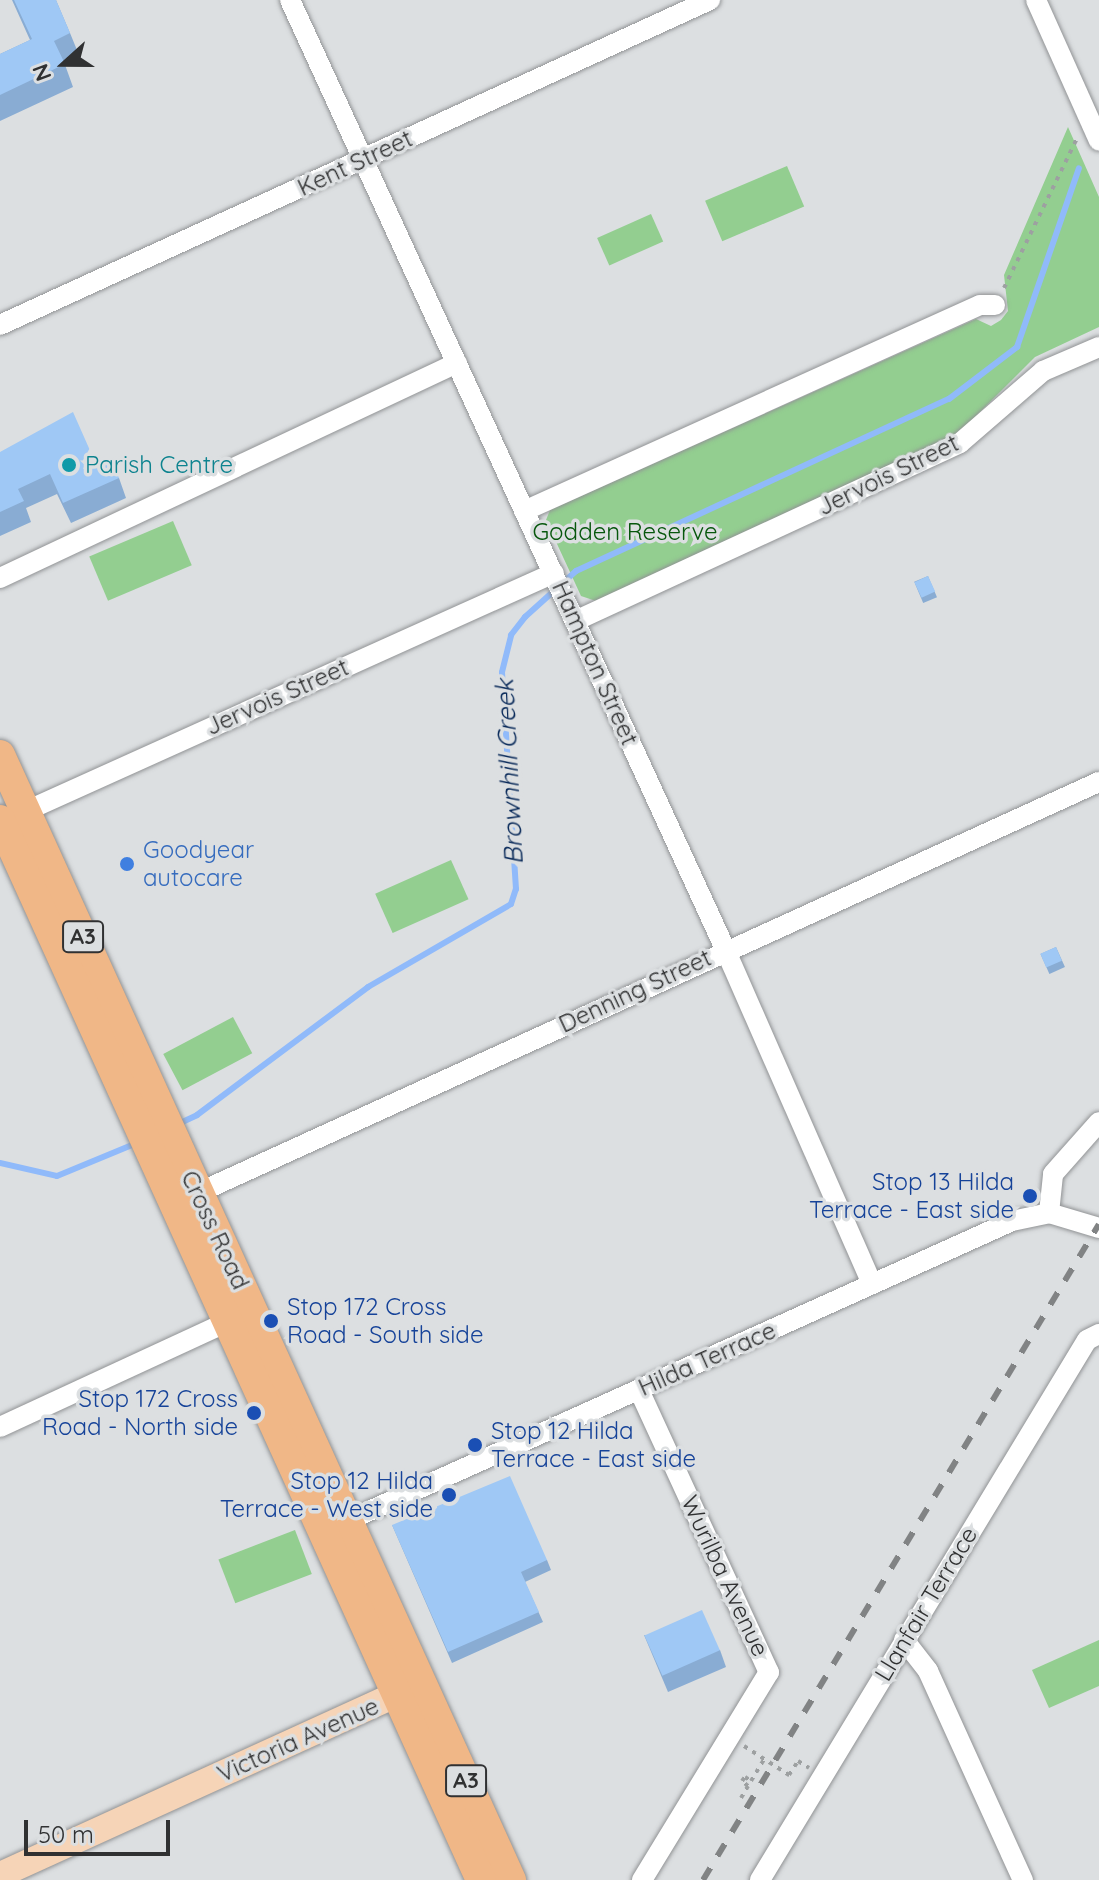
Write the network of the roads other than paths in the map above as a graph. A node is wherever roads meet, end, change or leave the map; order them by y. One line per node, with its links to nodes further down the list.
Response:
1 (290, 0): 5 (street, Hampton Street)
2 (710, 0): 5 (street, Kent Street)
3 (1036, 0): 4 (street)
4 (1099, 141)
5 (363, 160): 7 (street, Kent Street); 9 (street, Hampton Street)
6 (995, 305): 10 (street)
7 (0, 325)
8 (1099, 347): 13 (street, Jervois Street)
9 (457, 363): 10 (street, Hampton Street); 11 (street)
10 (524, 511): 12 (street, Hampton Street)
11 (0, 578)
12 (558, 581): 13 (street, Hampton Street); 16 (street, Jervois Street)
13 (575, 621): 17 (street, Hampton Street)
14 (0, 755): 16 (highway, Cross Road / A3)
15 (1099, 782): 17 (street, Denning Street)
16 (7, 819): 19 (highway, Cross Road / A3)
17 (725, 949): 19 (street, Denning Street); 22 (street, Hampton Street)
18 (1099, 1122): 20 (street)
19 (185, 1199): 23 (highway, Cross Road / A3)
20 (1049, 1213): 21 (street, Hilda Terrace); 22 (street, Hilda Terrace)
21 (1099, 1228)
22 (872, 1284): 25 (street, Hilda Terrace)
23 (240, 1316): 26 (street); 27 (highway, Cross Road / A3)
24 (1099, 1334): 28 (street, Llanfair Terrace)
25 (639, 1390): 27 (street, Hilda Terrace); 33 (street, Wurilba Avenue)
26 (0, 1427)
27 (335, 1526): 29 (highway, Cross Road / A3)
28 (904, 1640): 34 (street, Llanfair Terrace); 35 (street)
29 (409, 1689): 30 (main road, Victoria Avenue); 31 (highway, Cross Road / A3); 32 (highway, Cross Road / A3)
30 (8, 1875)
31 (481, 1880)
32 (511, 1880)
33 (642, 1880)
34 (760, 1880)
35 (1023, 1880)

